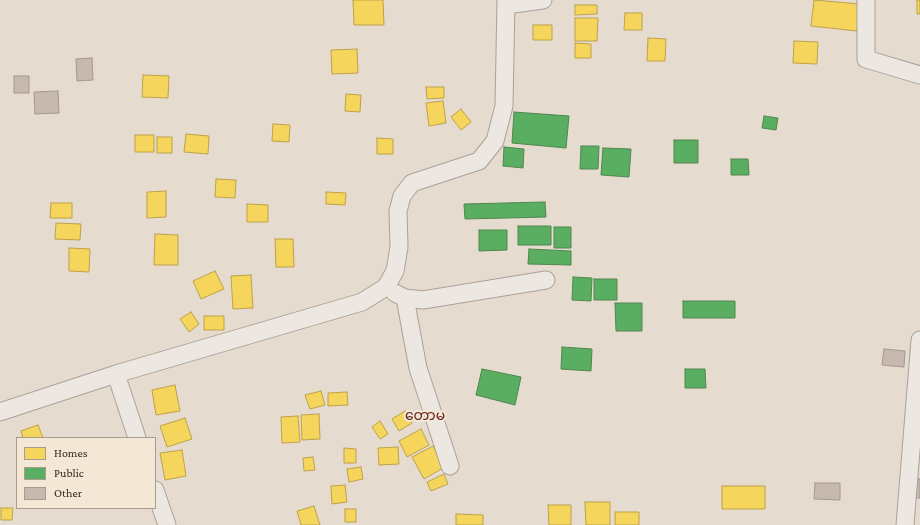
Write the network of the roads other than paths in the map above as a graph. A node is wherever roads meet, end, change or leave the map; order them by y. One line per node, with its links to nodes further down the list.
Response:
1 (543, 0): 3 (street)
2 (866, 0): 4 (street)
3 (506, 2): 6 (street)
4 (920, 75)
5 (546, 280): 7 (street)
6 (386, 287): 7 (street); 9 (street)
7 (405, 298): 12 (street)
8 (920, 340): 15 (street)
9 (116, 374): 10 (street); 11 (street)
10 (0, 412)
11 (137, 437)
12 (450, 466)
13 (156, 493): 14 (street)
14 (167, 525)
15 (905, 525)

